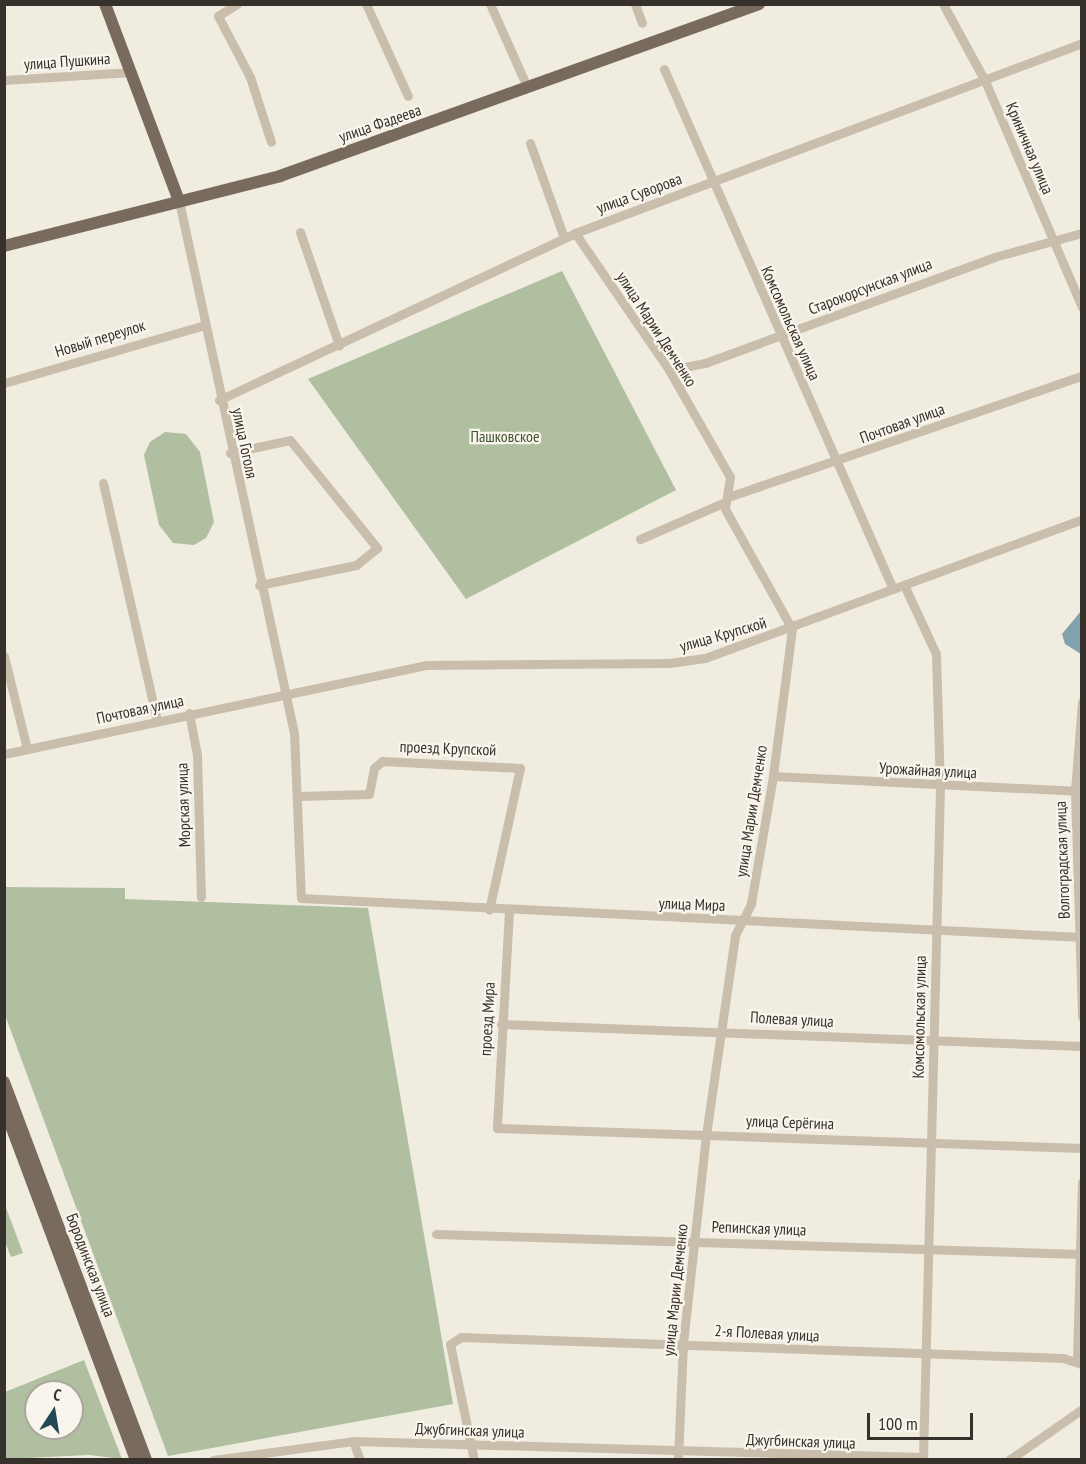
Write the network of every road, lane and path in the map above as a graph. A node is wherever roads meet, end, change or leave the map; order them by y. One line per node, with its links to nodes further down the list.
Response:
1 (105, 4): 11 (main road, улица Гоголя)
2 (237, 4): 16 (street)
3 (366, 4): 15 (street)
4 (490, 4): 13 (street)
5 (635, 4): 8 (street)
6 (759, 4): 19 (main road, улица Фадеева)
7 (943, 4): 14 (street, Криничная улица)
8 (642, 23)
9 (1082, 43): 14 (street, улица Суворова)
10 (664, 69): 18 (street, Комсомольская улица)
11 (132, 72): 12 (street, улица Пушкина); 19 (main road, улица Гоголя)
12 (4, 80)
13 (524, 80)
14 (986, 81): 18 (street, улица Суворова); 24 (street, Криничная улица)
15 (408, 96)
16 (271, 142)
17 (530, 143): 23 (street)
18 (710, 183): 21 (street, улица Суворова); 28 (street, Комсомольская улица)
19 (178, 201): 25 (main road, улица Фадеева); 27 (street, улица Гоголя)
20 (300, 232): 29 (street)
21 (575, 233): 23 (street, улица Суворова); 30 (street, улица Марии Демченко)
22 (1082, 233): 24 (street, Старокорсунская улица)
23 (564, 238): 29 (street, улица Суворова)
24 (1055, 244): 26 (street, Криничная улица); 28 (street, Старокорсунская улица)
25 (4, 246)
26 (1082, 307)
27 (205, 325): 32 (street, Новый переулок); 33 (street, улица Гоголя)
28 (782, 336): 30 (street, Старокорсунская улица); 35 (street, Комсомольская улица)
29 (339, 345): 33 (street, улица Суворова)
30 (669, 370): 37 (street, улица Марии Демченко)
31 (1082, 376): 35 (street, Почтовая улица)
32 (4, 383)
33 (219, 400): 34 (street, улица Гоголя)
34 (230, 453): 40 (street, улица Гоголя); 40 (street)
35 (834, 463): 37 (street, Почтовая улица); 42 (street, Комсомольская улица)
36 (104, 483): 48 (street)
37 (728, 499): 39 (street, Почтовая улица); 43 (street, улица Марии Демченко)
38 (1082, 519): 41 (street, улица Крупской)
39 (640, 539)
40 (259, 585): 45 (street, улица Гоголя)
41 (904, 585): 42 (street, улица Крупской); 52 (street, Комсомольская улица)
42 (893, 589): 43 (street, улица Крупской)
43 (792, 629): 45 (street, улица Крупской); 51 (street, улица Марии Демченко)
44 (4, 656): 49 (street)
45 (281, 692): 47 (street, Почтовая улица); 54 (street, улица Гоголя)
46 (1082, 702): 53 (street, Волгоградская улица)
47 (189, 713): 48 (street, Почтовая улица); 55 (street, Морская улица)
48 (157, 720): 49 (street, Почтовая улица)
49 (27, 749): 50 (street, Почтовая улица)
50 (4, 754)
51 (773, 776): 52 (street, Урожайная улица); 59 (street, улица Марии Демченко)
52 (940, 787): 53 (street, Урожайная улица); 60 (street, Комсомольская улица)
53 (1078, 791): 61 (street, Волгоградская улица)
54 (300, 796): 56 (street, улица Гоголя); 57 (street, проезд Крупской)
55 (201, 897)
56 (301, 898): 57 (street, улица Мира)
57 (489, 910): 58 (street, улица Мира)
58 (509, 912): 59 (street, улица Мира); 63 (street, проезд Мира)
59 (742, 921): 60 (street, улица Мира); 64 (street, улица Марии Демченко)
60 (936, 929): 61 (street, улица Мира); 65 (street, Комсомольская улица)
61 (1080, 937): 62 (street, Волгоградская улица)
62 (1082, 1017)
63 (501, 1024): 64 (street, Полевая улица); 69 (street, проезд Мира)
64 (721, 1031): 65 (street, Полевая улица); 70 (street, улица Марии Демченко)
65 (934, 1041): 66 (street, Полевая улица); 71 (street, Комсомольская улица)
66 (1082, 1046)
67 (4, 1082): 88 (main road, Бородинская улица)
68 (4, 1107): 87 (main road, Бородинская улица)
69 (497, 1128): 70 (street, улица Серёгина)
70 (706, 1134): 71 (street, улица Серёгина); 75 (street, улица Марии Демченко)
71 (932, 1142): 72 (street, улица Серёгина); 76 (street, Комсомольская улица)
72 (1082, 1148)
73 (1082, 1182): 77 (street)
74 (436, 1234): 75 (street, Репинская улица)
75 (694, 1241): 76 (street, Репинская улица); 78 (street, улица Марии Демченко)
76 (930, 1248): 77 (street, Репинская улица); 79 (street, Комсомольская улица)
77 (1080, 1253): 80 (street)
78 (683, 1344): 79 (street, 2-я Полевая улица); 83 (street, 2-я Полевая улица); 85 (street, улица Марии Демченко)
79 (927, 1356): 80 (street, 2-я Полевая улица); 86 (street, Комсомольская улица)
80 (1079, 1361)
81 (1082, 1409): 92 (street)
82 (353, 1441): 83 (street, Джубгинская улица); 84 (street, Джубгинская улица); 90 (street)
83 (469, 1445): 85 (street, Джубгинская улица); 91 (street)
84 (263, 1456): 89 (street, Джубгинская улица)
85 (678, 1456): 86 (street, Джугбинская улица)
86 (923, 1458)
87 (136, 1460)
88 (146, 1460)
89 (213, 1460)
90 (360, 1460)
91 (474, 1460)
92 (1009, 1460)

